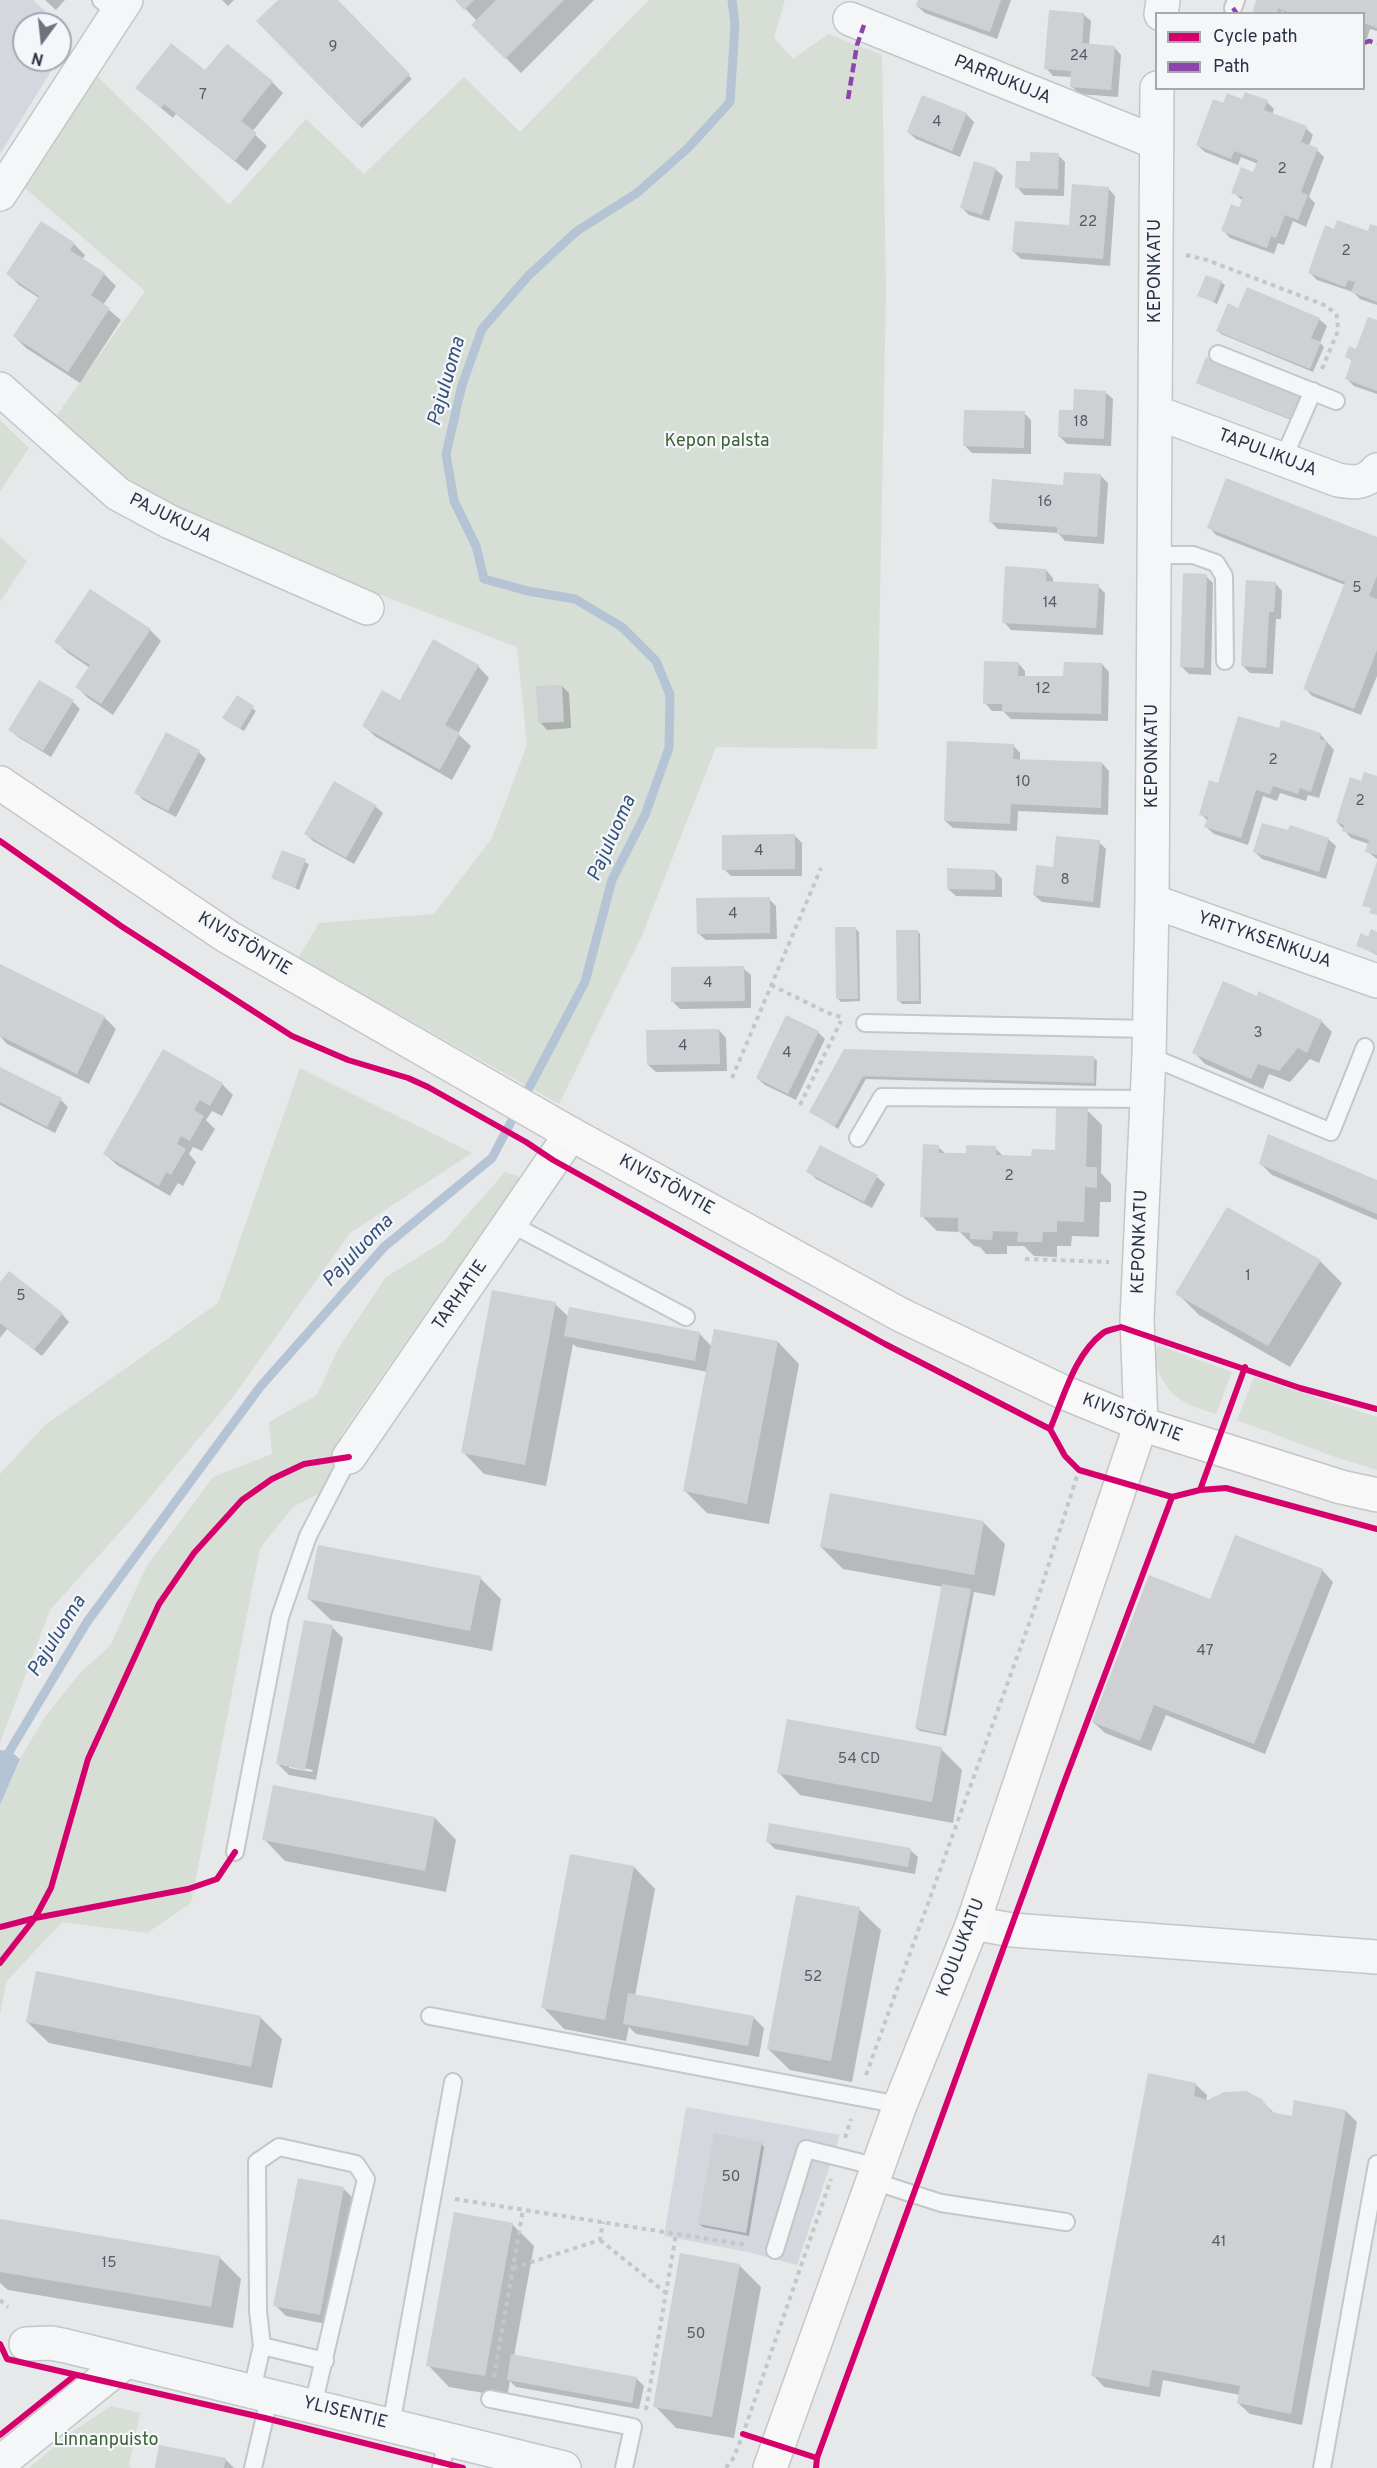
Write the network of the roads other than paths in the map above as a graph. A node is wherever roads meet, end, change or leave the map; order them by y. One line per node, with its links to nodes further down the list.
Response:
1 (115, 5): 5 (street)
2 (850, 19): 4 (street, PARRUKUJA)
3 (1157, 90): 4 (street, KEPONKATU)
4 (1155, 142): 10 (street, KEPONKATU)
5 (0, 194)
6 (1218, 354): 8 (lane)
7 (0, 388): 14 (street, PAJUKUJA)
8 (1313, 391): 9 (lane); 11 (lane)
9 (1336, 401)
10 (1155, 412): 11 (street, TAPULIKUJA); 13 (street, KEPONKATU)
11 (1282, 459): 12 (street, TAPULIKUJA)
12 (1377, 470)
13 (1154, 555): 15 (lane); 17 (street, KEPONKATU)
14 (367, 608)
15 (1225, 661)
16 (0, 783): 23 (main road, KIVISTÖNTIE)
17 (1152, 901): 18 (street, YRITYKSENKUJA); 20 (street, KEPONKATU)
18 (1377, 981)
19 (865, 1023): 20 (lane)
20 (1149, 1042): 21 (lane); 22 (street, KEPONKATU)
21 (1365, 1047)
22 (1147, 1099): 24 (lane); 27 (street, KEPONKATU)
23 (560, 1127): 25 (street, TARHATIE); 27 (main road, KIVISTÖNTIE)
24 (858, 1138)
25 (511, 1224): 26 (lane); 28 (street, TARHATIE)
26 (686, 1317)
27 (1141, 1424): 29 (main road, KIVISTÖNTIE); 31 (main road, KOULUKATU)
28 (349, 1457): 30 (lane)
29 (1377, 1496)
30 (235, 1852)
31 (973, 1923): 32 (street); 35 (main road, KOULUKATU)
32 (1377, 1957)
33 (430, 2016): 35 (lane)
34 (453, 2082): 47 (lane)
35 (900, 2105): 37 (main road, KOULUKATU)
36 (1377, 2164): 54 (lane)
37 (875, 2174): 38 (lane); 39 (lane); 49 (main road, KOULUKATU)
38 (1066, 2222)
39 (775, 2250)
40 (26, 2344): 42 (street, YLISENTIE)
41 (262, 2346): 43 (lane); 43 (lane); 44 (lane)
42 (126, 2361): 44 (street, YLISENTIE); 50 (street)
43 (325, 2361): 46 (lane)
44 (261, 2393): 46 (street, YLISENTIE); 52 (lane)
45 (490, 2399): 53 (lane)
46 (313, 2406): 47 (street, YLISENTIE)
47 (391, 2425): 48 (street, YLISENTIE)
48 (444, 2454): 51 (street, YLISENTIE)
49 (774, 2457)
50 (0, 2463)
51 (547, 2466)
52 (253, 2468)
53 (624, 2468)
54 (1322, 2468)

